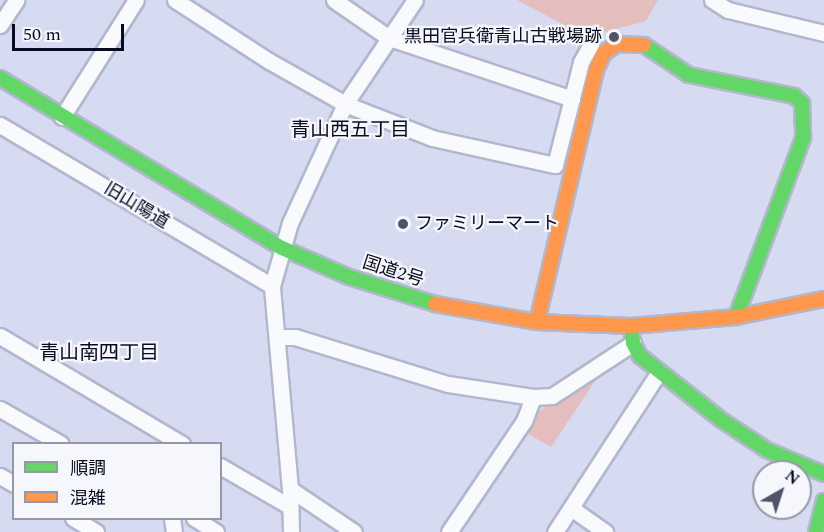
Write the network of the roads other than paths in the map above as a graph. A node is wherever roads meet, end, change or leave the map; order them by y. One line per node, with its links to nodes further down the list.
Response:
1 (16, 0): 7 (street)
2 (136, 0): 14 (street)
3 (175, 0): 13 (street)
4 (334, 0): 9 (street)
5 (415, 0): 9 (street)
6 (712, 0): 8 (street)
7 (0, 26)
8 (824, 33)
9 (389, 39): 12 (street); 13 (street)
10 (591, 44): 12 (street)
11 (0, 78): 14 (main road, 国道2号)
12 (572, 99): 13 (street)
13 (345, 104): 16 (street)
14 (62, 117): 16 (main road, 国道2号)
15 (0, 125): 17 (street, 旧山陽道)
16 (282, 248): 17 (street); 20 (main road, 国道2号)
17 (272, 286): 23 (street)
18 (824, 299): 19 (main road, 国道2号)
19 (736, 317): 20 (main road); 21 (main road, 国道2号)
20 (537, 322): 21 (main road, 国道2号)
21 (631, 326): 24 (main road)
22 (0, 336): 29 (street)
23 (278, 337): 26 (street); 32 (street)
24 (633, 343): 25 (main road); 26 (street)
25 (659, 372): 31 (main road); 35 (street)
26 (532, 397): 42 (street)
27 (0, 409): 28 (street)
28 (58, 442)
29 (179, 442)
30 (222, 467): 34 (street)
31 (824, 474)
32 (290, 489): 34 (street); 41 (street)
33 (824, 501): 45 (main road)
34 (289, 506): 40 (street)
35 (571, 508): 43 (street); 44 (street)
36 (75, 520): 38 (street)
37 (196, 520): 39 (street)
38 (96, 532)
39 (216, 532)
40 (291, 532)
41 (354, 532)
42 (449, 532)
43 (555, 532)
44 (605, 532)
45 (816, 532)

